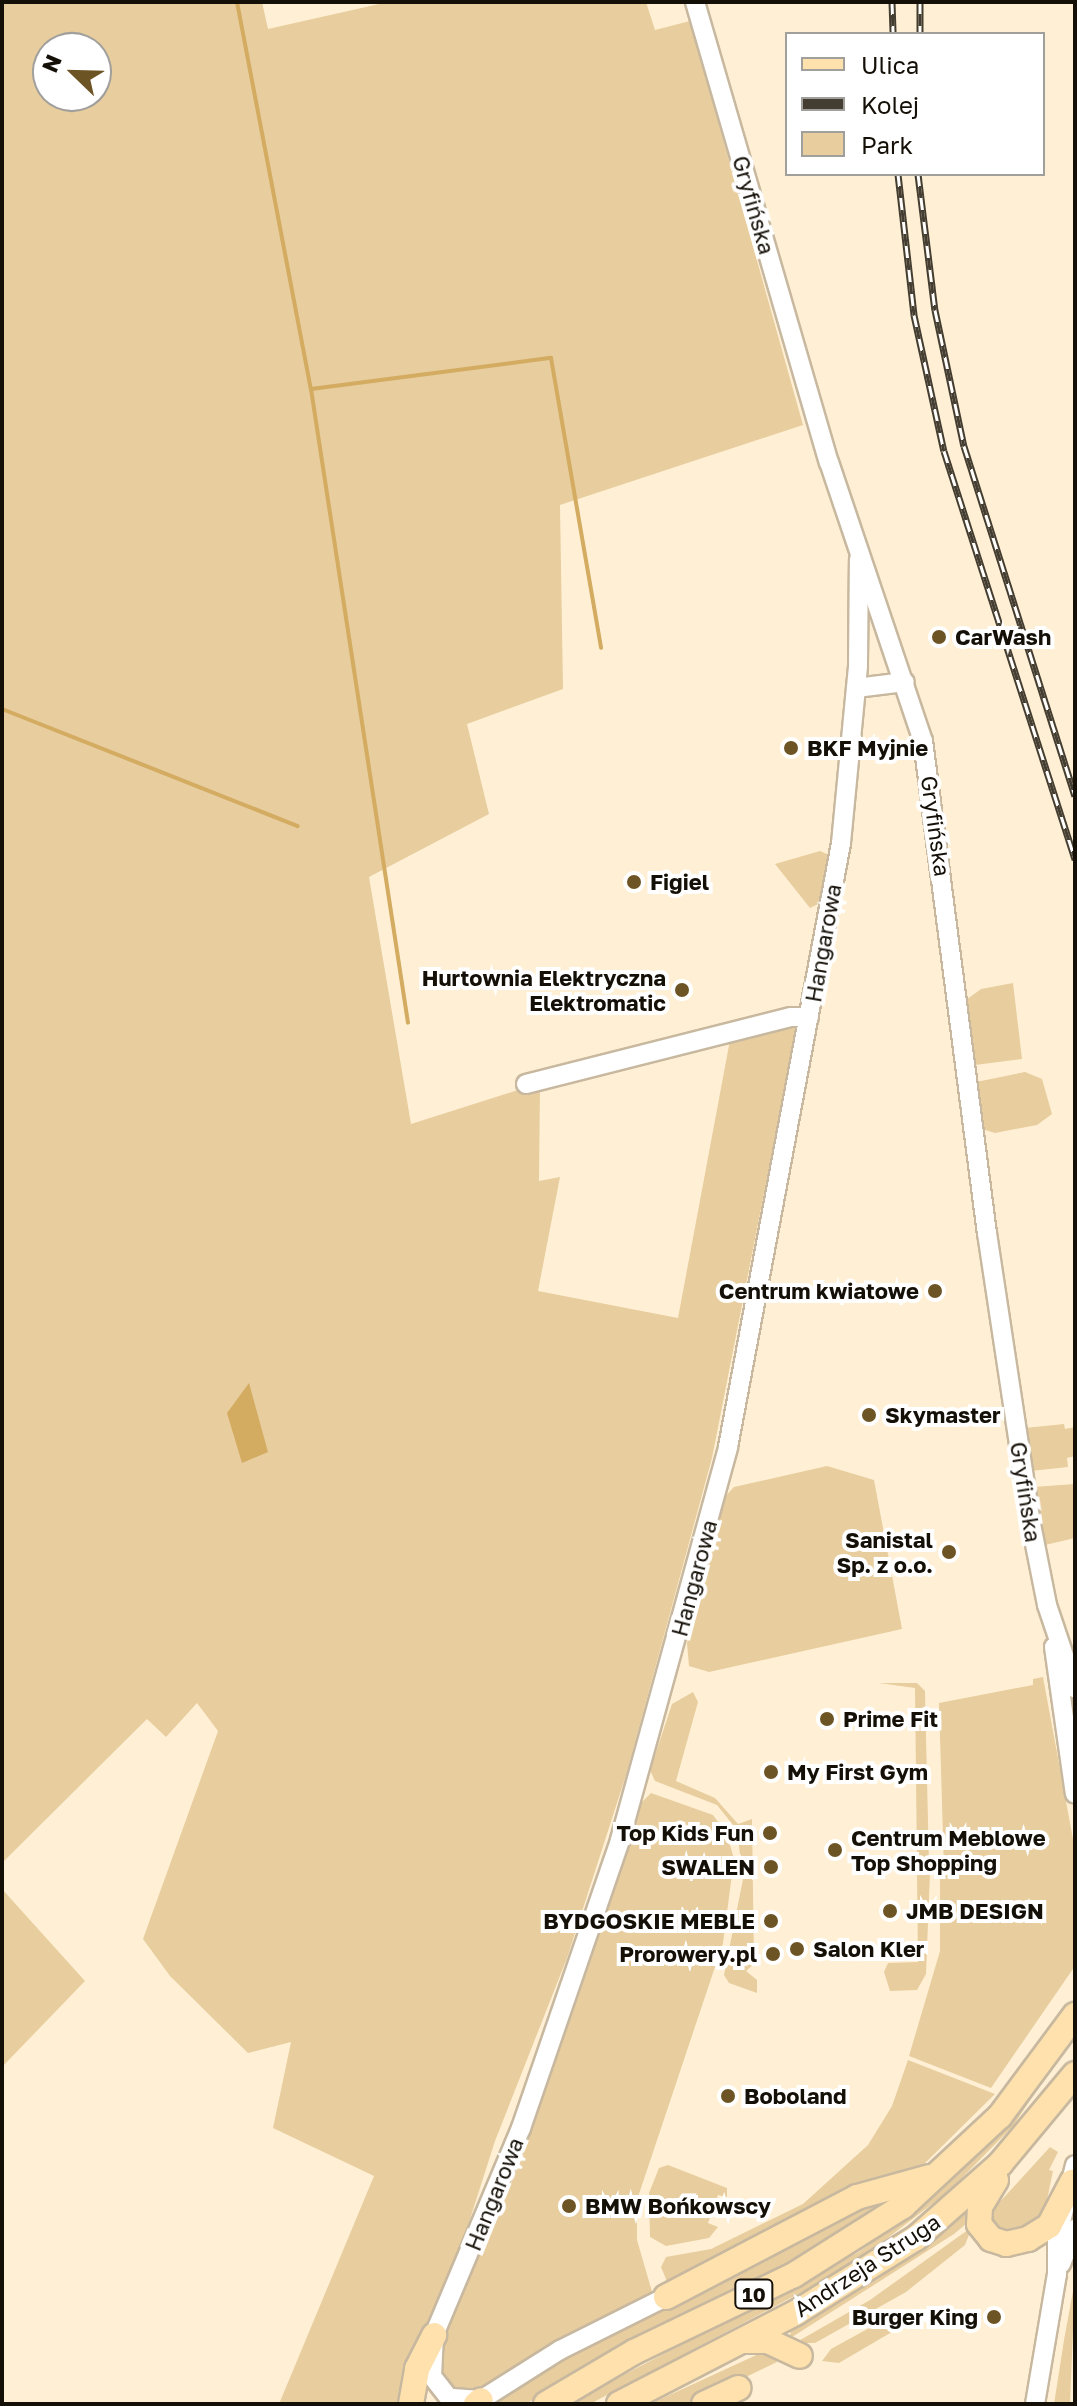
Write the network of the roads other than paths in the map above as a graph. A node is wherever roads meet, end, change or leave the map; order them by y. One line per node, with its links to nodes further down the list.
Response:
1 (695, 2): 2 (street, Gryfińska)
2 (859, 559): 3 (street, Gryfińska); 4 (street, Hangarowa)
3 (905, 682): 4 (street); 7 (street, Gryfińska)
4 (856, 688): 5 (street, Hangarowa)
5 (809, 1017): 6 (street); 18 (street, Hangarowa)
6 (526, 1084)
7 (1053, 1629): 8 (street, Gryfińska); 9 (street, Gryfińska)
8 (1075, 1688)
9 (1075, 1794)
10 (1075, 2015): 13 (main road, Andrzeja Struga / 10)
11 (1075, 2074): 12 (main road, Andrzeja Struga / 10)
12 (1046, 2112): 14 (main road); 19 (main road, Andrzeja Struga / 10)
13 (950, 2166): 17 (main road); 24 (main road, Andrzeja Struga / 10)
14 (1073, 2174): 16 (street)
15 (1075, 2229): 16 (street)
16 (1057, 2274): 27 (street)
17 (666, 2297): 22 (street)
18 (434, 2335): 22 (street, Hangarowa); 23 (main road)
19 (744, 2341): 20 (main road); 25 (main road, Andrzeja Struga / 10)
20 (800, 2356)
21 (738, 2388): 26 (main road)
22 (479, 2402)
23 (411, 2404)
24 (546, 2404)
25 (619, 2404)
26 (704, 2404)
27 (1035, 2404)

